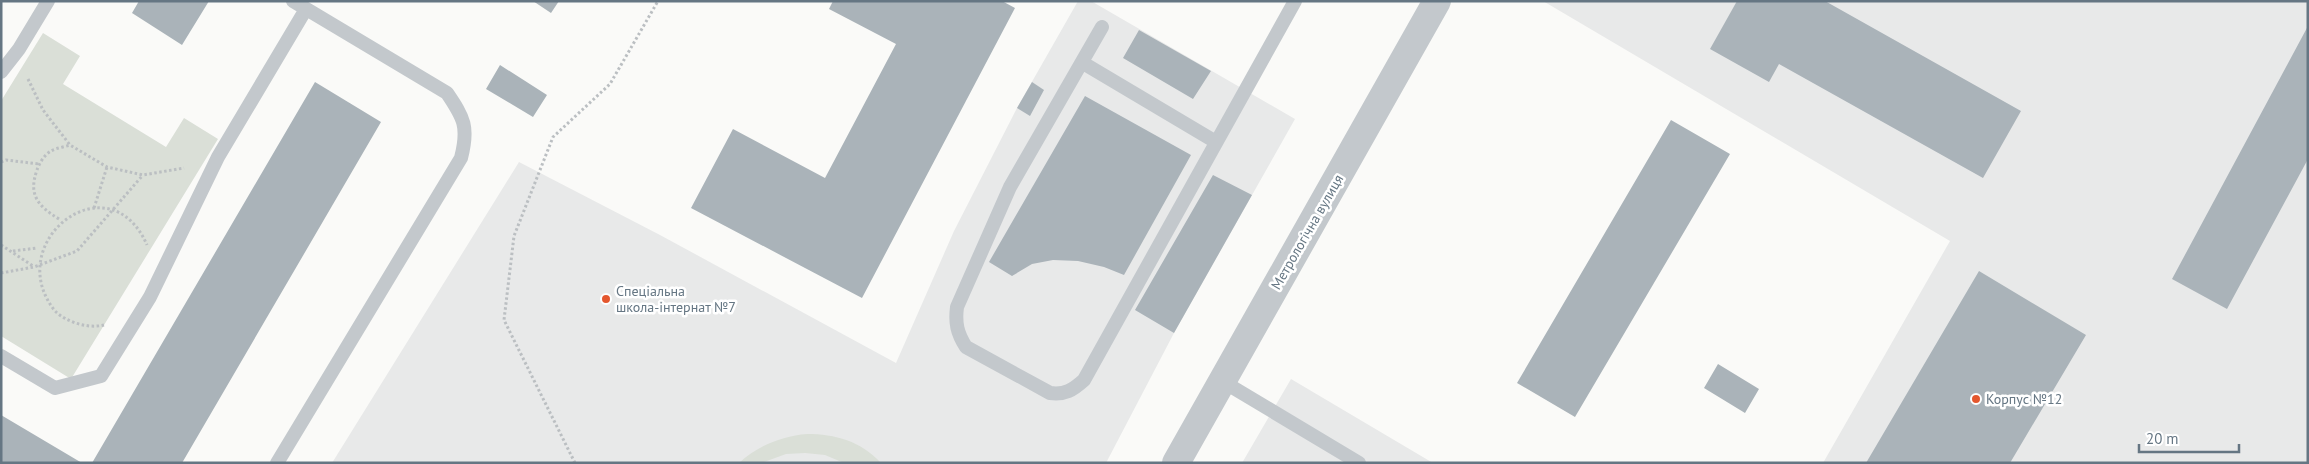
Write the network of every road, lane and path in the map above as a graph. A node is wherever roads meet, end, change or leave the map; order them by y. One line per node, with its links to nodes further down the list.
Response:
1 (48, 1): 8 (lane)
2 (293, 1): 6 (lane)
3 (658, 1): 33 (path)
4 (1295, 1): 11 (lane)
5 (1437, 1): 31 (street, Метрологічна вулиця)
6 (306, 9): 13 (lane); 32 (lane)
7 (1102, 27): 9 (lane)
8 (19, 49): 10 (lane); 12 (path)
9 (1083, 63): 11 (lane); 11 (lane)
10 (1, 72)
11 (1216, 142)
12 (70, 145): 15 (path); 16 (path)
13 (218, 157): 17 (path); 28 (lane)
14 (1, 162): 15 (path)
15 (39, 164): 20 (path)
16 (107, 167): 17 (path); 18 (path)
17 (143, 175): 19 (path)
18 (94, 208): 19 (path); 20 (path)
19 (113, 211): 26 (path); 28 (path)
20 (58, 219): 21 (path)
21 (52, 225)
22 (41, 240): 24 (path)
23 (1, 244): 25 (path)
24 (37, 248): 25 (path); 26 (path)
25 (13, 251): 26 (path)
26 (34, 267): 27 (path); 29 (path)
27 (1, 273)
28 (150, 297): 29 (lane)
29 (140, 313): 30 (lane)
30 (1, 356)
31 (1222, 381): 34 (street, Метрологічна вулиця); 35 (lane)
32 (277, 463)
33 (575, 463)
34 (1176, 463)
35 (1359, 463)

